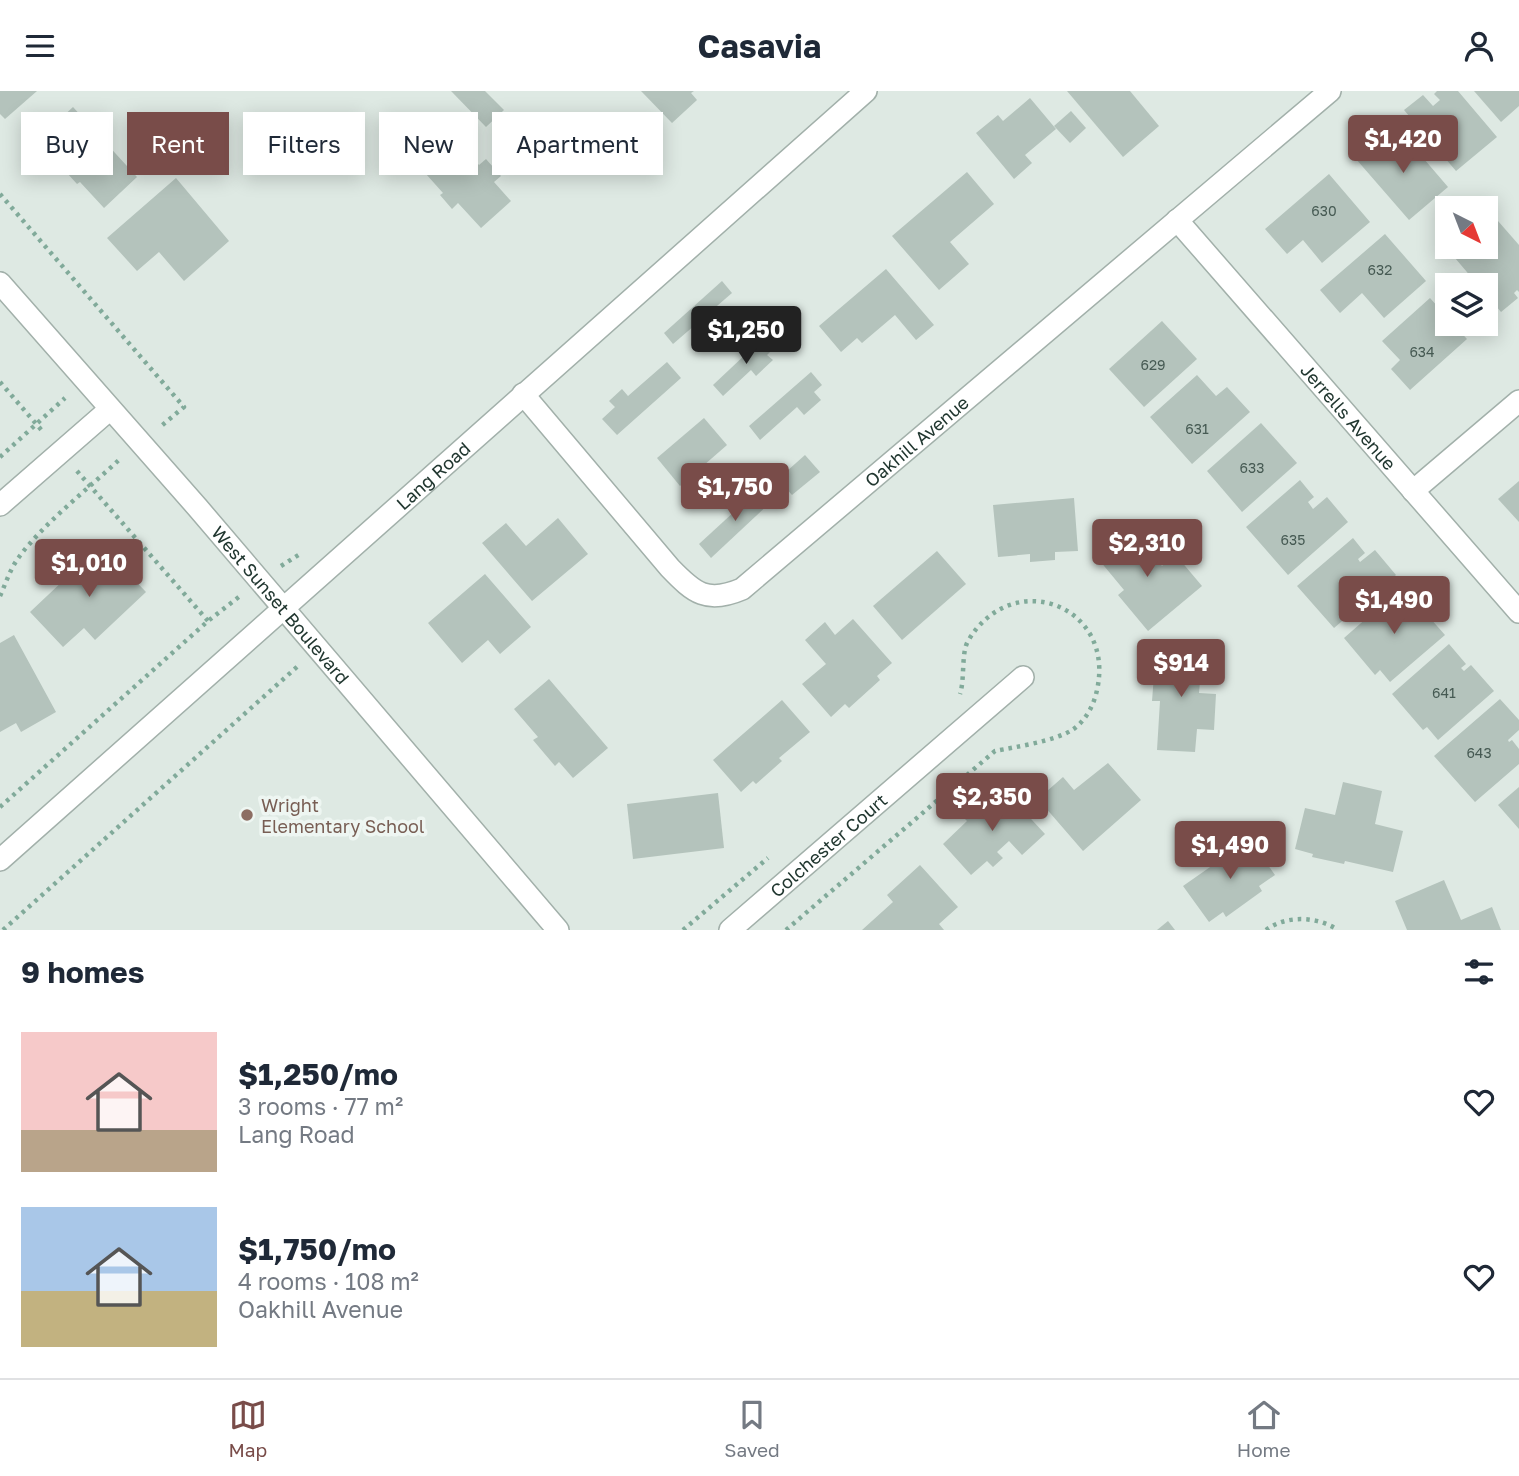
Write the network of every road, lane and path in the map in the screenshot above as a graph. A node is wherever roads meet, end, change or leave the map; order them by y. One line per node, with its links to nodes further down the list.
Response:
1 (866, 91): 8 (street, Lang Road)
2 (1330, 91): 4 (street, Oakhill Avenue)
3 (0, 194): 12 (path)
4 (1177, 220): 8 (street, Oakhill Avenue); 16 (street, Jerrells Avenue)
5 (0, 283): 6 (street, West Sunset Boulevard)
6 (84, 380): 10 (street, West Sunset Boulevard); 11 (path)
7 (0, 382): 11 (path)
8 (523, 394): 21 (street, Lang Road)
9 (1519, 401): 16 (street)
10 (109, 410): 12 (street, West Sunset Boulevard); 13 (street)
11 (37, 424): 13 (path); 14 (path)
12 (140, 444): 15 (path); 19 (street, West Sunset Boulevard)
13 (61, 452): 15 (path); 17 (street)
14 (0, 457)
15 (91, 487): 20 (path); 23 (path)
16 (1413, 491): 22 (street, Jerrells Avenue)
17 (0, 505)
18 (309, 548): 19 (path)
19 (259, 581): 21 (street, West Sunset Boulevard); 23 (path)
20 (0, 596)
21 (282, 608): 24 (street, West Sunset Boulevard); 27 (street, Lang Road)
22 (1519, 612)
23 (208, 621): 26 (path)
24 (316, 649): 28 (path); 29 (street, West Sunset Boulevard)
25 (1023, 677): 30 (street, Colchester Court)
26 (0, 807)
27 (0, 860)
28 (3, 930)
29 (558, 930)
30 (730, 930)
31 (1266, 930): 32 (path)
32 (1338, 930)

